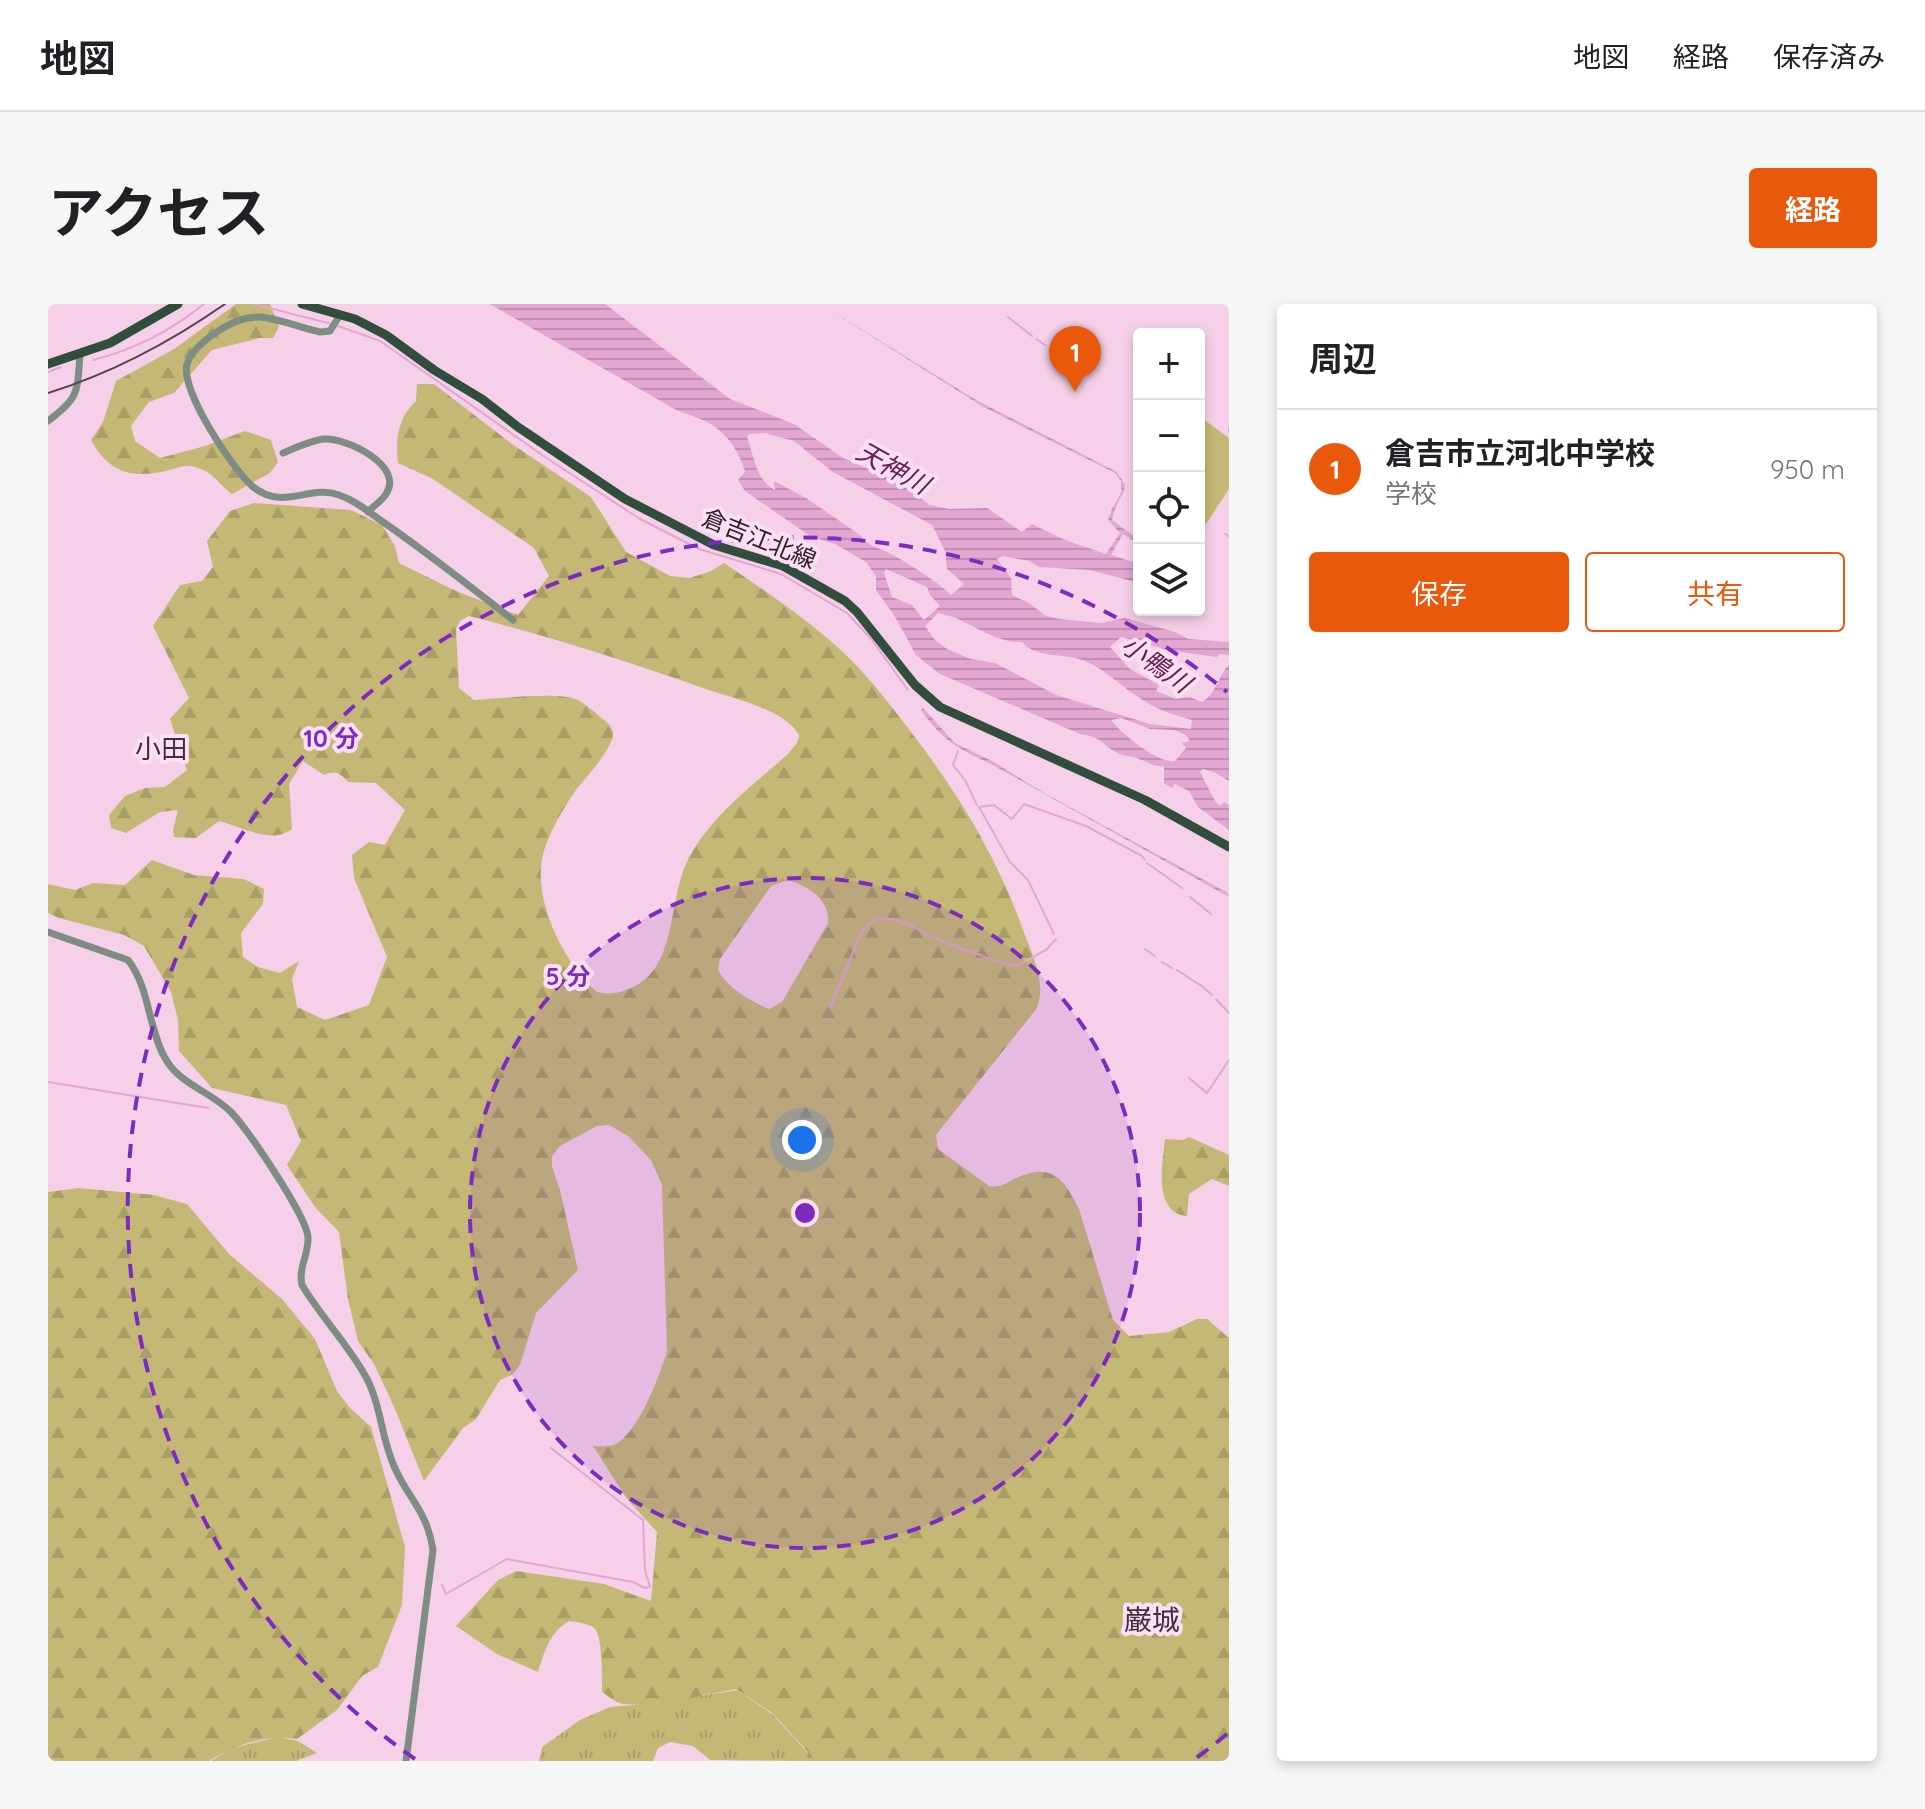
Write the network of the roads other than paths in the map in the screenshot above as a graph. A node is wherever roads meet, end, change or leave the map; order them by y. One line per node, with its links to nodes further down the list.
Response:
1 (178, 304): 4 (main road)
2 (302, 304): 3 (main road, 倉吉江北線)
3 (340, 315): 8 (street); 10 (main road, 倉吉江北線)
4 (80, 354): 5 (main road); 6 (street)
5 (48, 364)
6 (48, 421)
7 (283, 453): 8 (street)
8 (368, 512): 9 (street)
9 (513, 620)
10 (1229, 847)
11 (48, 932): 12 (street)
12 (406, 1761)

